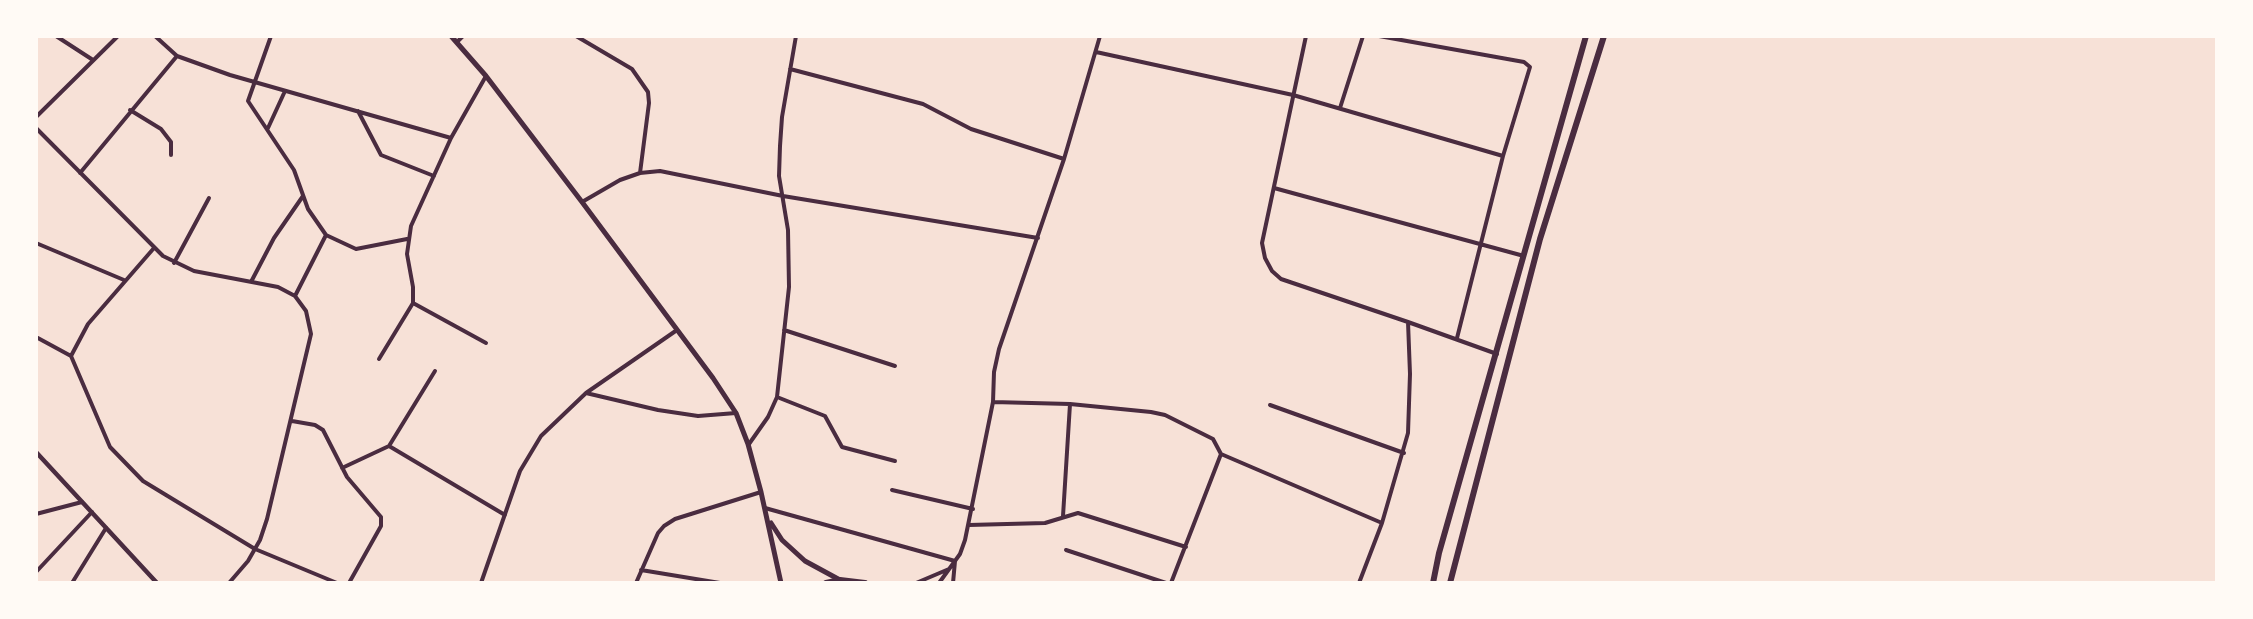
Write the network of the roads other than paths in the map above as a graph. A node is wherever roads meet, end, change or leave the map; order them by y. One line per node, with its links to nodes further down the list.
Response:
1 (56, 36): 18 (street)
2 (118, 36): 18 (street)
3 (155, 36): 17 (street)
4 (271, 36): 21 (street)
5 (451, 36): 15 (main road)
6 (463, 36): 15 (street)
7 (576, 36): 35 (street)
8 (796, 36): 19 (street)
9 (1100, 36): 16 (street)
10 (1306, 36): 23 (street)
11 (1363, 36): 24 (street)
12 (1379, 36): 32 (street)
13 (1586, 36): 48 (main road)
14 (1604, 36): 118 (main road)
15 (457, 42): 20 (main road)
16 (1096, 52): 23 (street); 33 (street)
17 (177, 56): 21 (street); 25 (street)
18 (93, 60): 27 (street)
19 (790, 69): 33 (street); 39 (street)
20 (486, 76): 30 (street); 41 (main road)
21 (253, 81): 22 (street); 29 (street)
22 (285, 91): 26 (street); 29 (street)
23 (1293, 95): 24 (street); 37 (street)
24 (1340, 108): 32 (street)
25 (130, 110): 31 (street); 34 (street)
26 (358, 111): 30 (street); 36 (street)
27 (36, 117)
28 (36, 128): 34 (street)
29 (268, 129): 38 (street)
30 (452, 138): 36 (street)
31 (171, 155)
32 (1503, 156): 46 (street)
33 (1064, 159): 43 (street)
34 (80, 173): 47 (street)
35 (640, 173): 39 (street); 41 (street)
36 (434, 176): 44 (street)
37 (1274, 188): 46 (street); 54 (street)
38 (303, 195): 42 (street); 51 (street)
39 (783, 196): 43 (street); 56 (street)
40 (209, 198): 49 (street)
41 (582, 202): 55 (main road)
42 (326, 235): 44 (street); 52 (street)
43 (1038, 238): 67 (street)
44 (407, 239): 53 (street)
45 (36, 243): 50 (street)
46 (1480, 244): 48 (street); 58 (street)
47 (154, 248): 49 (street); 50 (street)
48 (1524, 256): 60 (main road)
49 (174, 263): 51 (street)
50 (124, 280): 61 (street)
51 (251, 282): 52 (street)
52 (295, 296): 71 (street)
53 (413, 303): 59 (street); 62 (street)
54 (1408, 322): 58 (street); 75 (street)
55 (677, 330): 65 (street); 70 (main road)
56 (784, 330): 63 (street); 66 (street)
57 (36, 337): 61 (street)
58 (1457, 338): 60 (street)
59 (486, 343)
60 (1497, 354): 117 (main road)
61 (71, 356): 93 (street)
62 (379, 359)
63 (895, 366)
64 (435, 371): 73 (street)
65 (586, 393): 70 (street); 86 (street)
66 (777, 397): 72 (street); 77 (street)
67 (993, 402): 68 (street); 83 (street)
68 (1070, 404): 76 (street); 88 (street)
69 (1270, 405): 75 (street)
70 (736, 413): 72 (main road)
71 (292, 421): 78 (street); 93 (street)
72 (748, 444): 80 (main road)
73 (389, 446): 78 (street); 86 (street)
74 (36, 452): 81 (street)
75 (1404, 453): 89 (street)
76 (1221, 454): 89 (street); 92 (street)
77 (895, 461)
78 (342, 468): 104 (street)
79 (892, 490): 83 (street)
80 (761, 492): 82 (main road); 97 (street)
81 (83, 502): 84 (street); 85 (street)
82 (765, 508): 87 (main road); 95 (street)
83 (973, 509): 90 (street)
84 (92, 512): 91 (street); 98 (street)
85 (36, 514)
86 (505, 515): 105 (street)
87 (767, 516): 99 (main road); 108 (main road)
88 (1063, 516): 90 (street); 92 (street)
89 (1382, 523): 116 (street)
90 (969, 525): 95 (street)
91 (106, 528): 100 (street); 101 (street)
92 (1186, 547): 115 (street)
93 (255, 549): 102 (street); 103 (street)
94 (1066, 550): 114 (street)
95 (955, 561): 96 (street); 113 (street)
96 (950, 569): 111 (street); 112 (street)
97 (641, 570): 106 (street); 107 (street)
98 (36, 572)
99 (840, 580): 109 (main road); 110 (main road)
100 (72, 583)
101 (157, 583)
102 (229, 583)
103 (337, 583)
104 (349, 583)
105 (482, 583)
106 (636, 583)
107 (720, 583)
108 (781, 583)
109 (826, 583)
110 (865, 583)
111 (916, 583)
112 (939, 583)
113 (953, 583)
114 (1166, 583)
115 (1171, 583)
116 (1359, 583)
117 (1433, 583)
118 (1450, 583)

